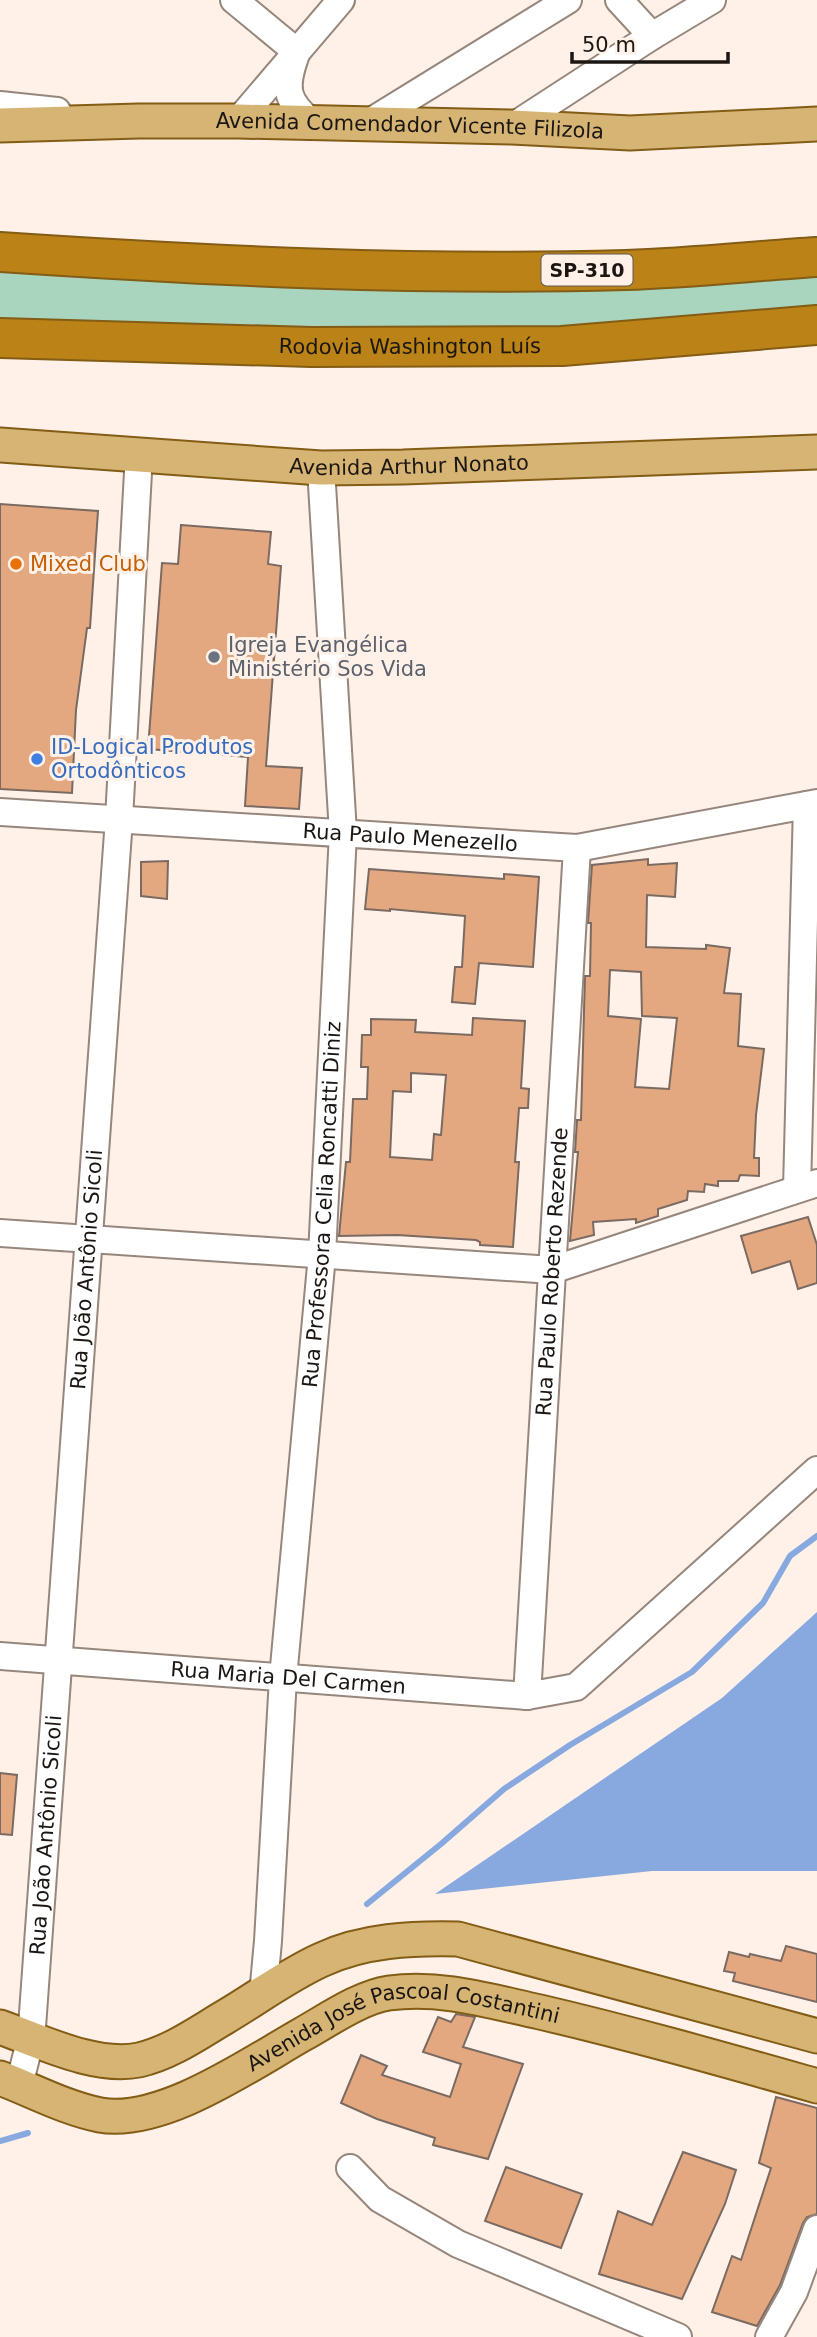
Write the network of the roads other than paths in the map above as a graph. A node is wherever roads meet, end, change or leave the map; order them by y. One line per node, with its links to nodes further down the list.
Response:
1 (234, 0): 7 (street)
2 (341, 0): 7 (street)
3 (568, 0): 14 (street)
4 (619, 0): 6 (street)
5 (712, 0): 6 (street)
6 (652, 36): 15 (street)
7 (297, 52): 10 (street); 11 (street)
8 (0, 105): 9 (street)
9 (139, 121): 10 (main road, Avenida Comendador Vicente Filizola); 13 (main road, Avenida Comendador Vicente Filizola)
10 (237, 121): 11 (main road, Avenida Comendador Vicente Filizola)
11 (311, 122): 14 (main road, Avenida Comendador Vicente Filizola)
12 (817, 124): 15 (main road, Avenida Comendador Vicente Filizola)
13 (0, 125)
14 (365, 125): 15 (main road, Avenida Comendador Vicente Filizola)
15 (512, 127)
16 (817, 236): 19 (highway)
17 (0, 252): 19 (highway, SP-310)
18 (817, 257): 19 (highway, SP-310)
19 (357, 270)
20 (817, 325): 23 (highway, Rodovia Washington Luís)
21 (0, 338): 23 (highway, Rodovia Washington Luís)
22 (817, 343): 23 (highway)
23 (562, 346)
24 (6, 449): 26 (main road, Avenida Arthur Nonato)
25 (817, 452): 27 (main road, Avenida Arthur Nonato)
26 (139, 454): 27 (main road, Avenida Arthur Nonato); 30 (street, Rua João Antônio Sicoli)
27 (321, 468): 31 (street, Rua Professora Celia Roncatti Diniz)
28 (812, 804): 32 (street, Rua Paulo Menezello); 33 (street)
29 (0, 812): 30 (street, Rua Paulo Menezello)
30 (118, 819): 31 (street, Rua Paulo Menezello); 35 (street, Rua João Antônio Sicoli)
31 (343, 833): 32 (street, Rua Paulo Menezello); 36 (street, Rua Professora Celia Roncatti Diniz)
32 (577, 848): 37 (street, Rua Paulo Roberto Rezende)
33 (807, 1186): 37 (street)
34 (0, 1233): 35 (street)
35 (87, 1239): 36 (street); 40 (street, Rua João Antônio Sicoli)
36 (322, 1255): 37 (street); 41 (street, Rua Professora Celia Roncatti Diniz)
37 (552, 1270): 42 (street, Rua Paulo Roberto Rezende)
38 (817, 1470): 42 (street, Rua Maria Del Carmen)
39 (0, 1656): 40 (street, Rua Maria Del Carmen)
40 (58, 1659): 41 (street, Rua Maria Del Carmen); 48 (street, Rua João Antônio Sicoli)
41 (283, 1678): 42 (street, Rua Maria Del Carmen); 43 (street, Rua Professora Celia Roncatti Diniz)
42 (527, 1696)
43 (268, 1941): 44 (street); 45 (street, Rua Professora Celia Roncatti Diniz)
44 (304, 1970): 45 (main road); 47 (main road)
45 (262, 1995): 48 (main road)
46 (0, 2027): 48 (main road)
47 (817, 2036)
48 (31, 2038): 49 (street, Rua João Antônio Sicoli)
49 (9, 2082): 50 (main road, Avenida José Pascoal Costantini)
50 (817, 2086)
51 (350, 2168): 53 (street)
52 (817, 2229): 54 (street)
53 (678, 2337)
54 (769, 2337)

